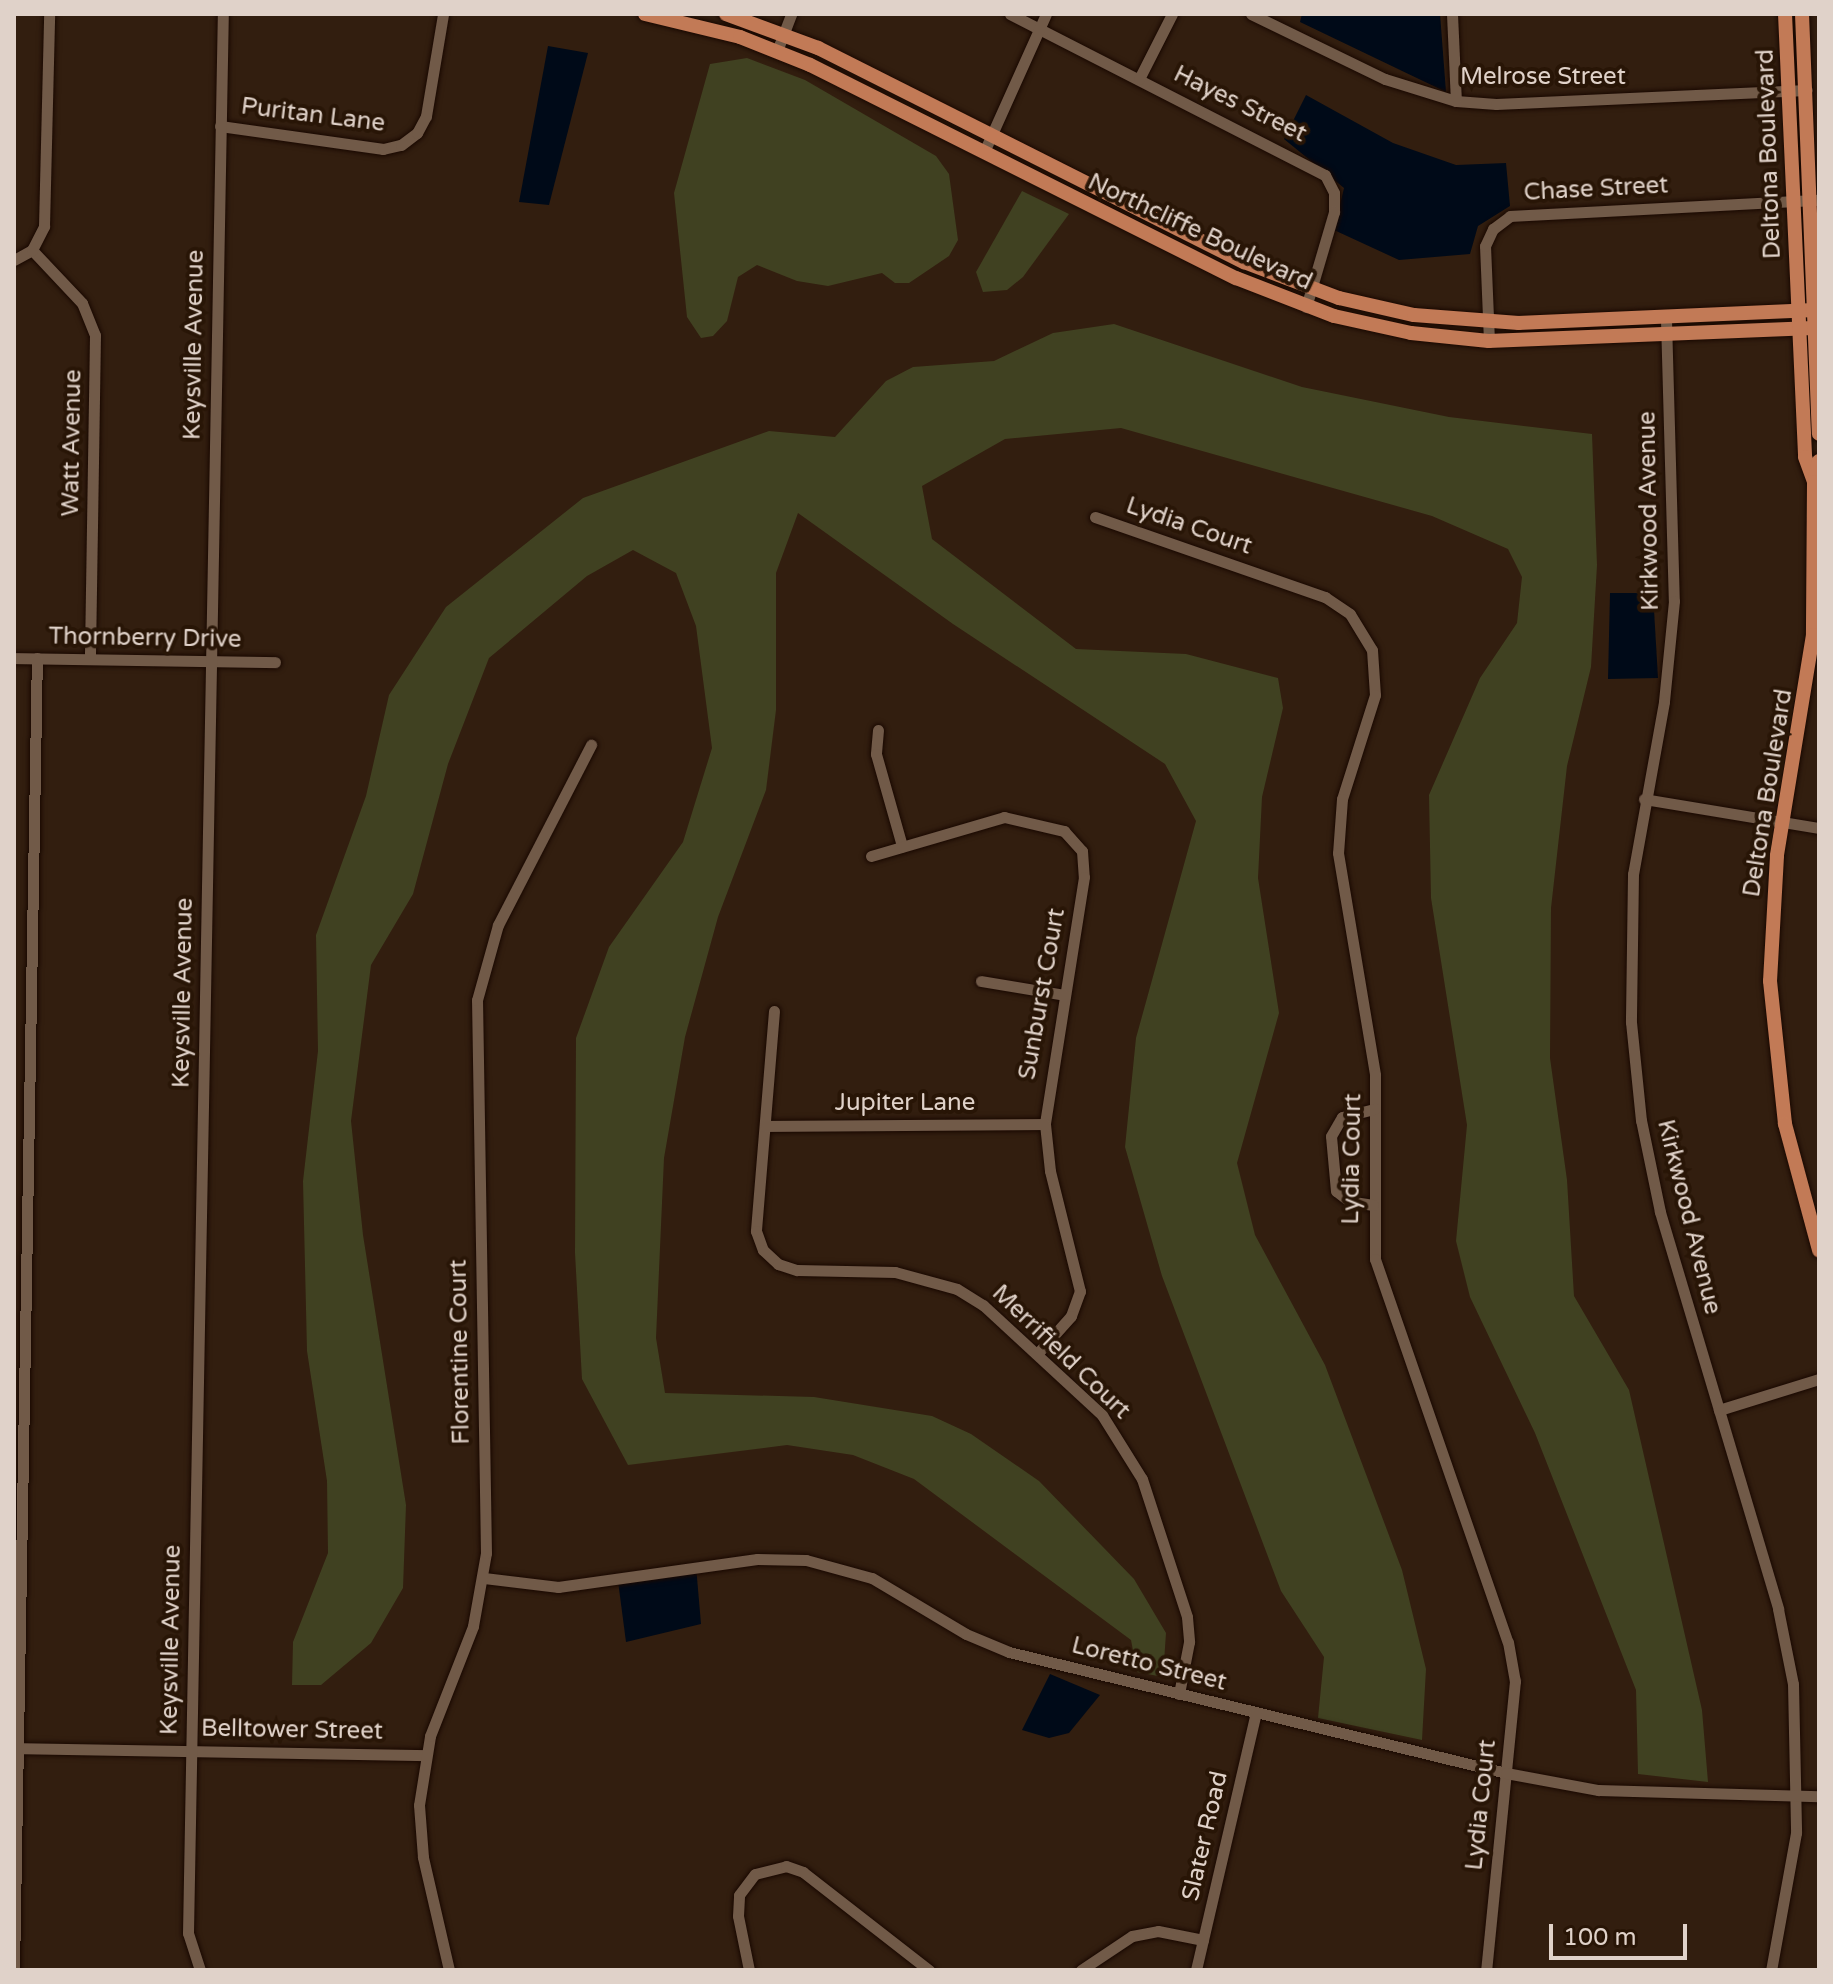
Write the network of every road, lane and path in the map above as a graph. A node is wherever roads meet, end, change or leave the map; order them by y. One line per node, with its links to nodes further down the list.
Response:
1 (49, 14): 27 (street)
2 (223, 14): 22 (street, Keysville Avenue)
3 (443, 14): 22 (street, Puritan Lane)
4 (645, 14): 14 (main road, Northcliffe Boulevard)
5 (726, 14): 16 (main road, Northcliffe Boulevard)
6 (791, 14): 16 (street)
7 (1010, 14): 15 (street, Hayes Street)
8 (1046, 14): 15 (street)
9 (1172, 14): 18 (street)
10 (1251, 14): 21 (street, Melrose Street)
11 (1452, 14): 21 (street)
12 (1785, 14): 20 (main road, Deltona Boulevard)
13 (1802, 14): 19 (main road, Deltona Boulevard)
14 (672, 16): 17 (main road, Northcliffe Boulevard)
15 (1039, 28): 18 (street, Hayes Street); 23 (street)
16 (784, 34): 17 (street); 23 (main road, Northcliffe Boulevard)
17 (777, 51): 24 (main road, Northcliffe Boulevard)
18 (1139, 79): 29 (street, Hayes Street)
19 (1807, 90): 20 (street, Melrose Street); 25 (main road, Deltona Boulevard)
20 (1788, 92): 21 (street, Melrose Street); 26 (main road, Deltona Boulevard)
21 (1456, 101)
22 (220, 126): 45 (street, Keysville Avenue)
23 (992, 136): 24 (street); 29 (main road, Northcliffe Boulevard)
24 (984, 152): 30 (main road, Northcliffe Boulevard)
25 (1815, 200): 26 (street, Chase Street); 31 (main road, Deltona Boulevard)
26 (1794, 201): 32 (main road, Deltona Boulevard); 33 (street, Chase Street)
27 (32, 250): 28 (street); 44 (street, Watt Avenue)
28 (14, 260)
29 (1312, 290): 30 (street, Hayes Street); 33 (main road, Northcliffe Boulevard)
30 (1306, 307): 37 (main road, Northcliffe Boulevard)
31 (1817, 310): 32 (main road, Northcliffe Boulevard); 35 (main road, Deltona Boulevard)
32 (1796, 311): 34 (main road, Northcliffe Boulevard); 36 (main road, Deltona Boulevard)
33 (1490, 322): 34 (main road, Northcliffe Boulevard); 37 (street, Chase Street)
34 (1666, 327): 36 (main road, Northcliffe Boulevard); 37 (main road, Northcliffe Boulevard); 49 (street, Kirkwood Avenue)
35 (1817, 329): 36 (main road, Northcliffe Boulevard); 38 (main road, Deltona Boulevard)
36 (1798, 330): 39 (main road, Deltona Boulevard)
37 (1489, 341)
38 (1819, 434)
39 (1814, 459): 41 (main road, Deltona Boulevard)
40 (1095, 517): 57 (street, Lydia Court)
41 (1817, 587): 50 (main road, Deltona Boulevard)
42 (14, 658): 43 (street, Thornberry Drive)
43 (37, 658): 44 (street, Thornberry Drive); 62 (street)
44 (90, 659): 45 (street, Thornberry Drive)
45 (211, 661): 46 (street, Thornberry Drive); 70 (street, Keysville Avenue)
46 (275, 662)
47 (878, 730): 52 (street)
48 (591, 745): 66 (street, Florentine Court)
49 (1644, 799): 50 (street); 65 (street, Kirkwood Avenue)
50 (1782, 821): 51 (street); 61 (main road, Deltona Boulevard)
51 (1819, 828)
52 (902, 846): 53 (street, Sunburst Court); 55 (street, Sunburst Court)
53 (871, 856)
54 (981, 981): 55 (street)
55 (1065, 995): 58 (street, Sunburst Court)
56 (774, 1011): 59 (street, Merrifield Court)
57 (1375, 1109): 60 (street, Lydia Court); 60 (street)
58 (1045, 1124): 59 (street, Jupiter Lane); 63 (street, Sunburst Court)
59 (765, 1126): 63 (street, Merrifield Court)
60 (1373, 1205): 72 (street, Lydia Court)
61 (1819, 1250)
62 (20, 1314): 69 (street)
63 (1037, 1354): 67 (street, Merrifield Court)
64 (1819, 1379): 65 (street)
65 (1719, 1410): 73 (street, Kirkwood Avenue)
66 (484, 1578): 67 (street, Loretto Street); 71 (street, Florentine Court)
67 (1179, 1694): 68 (street, Loretto Street)
68 (1256, 1713): 72 (street, Loretto Street); 75 (street, Slater Road)
69 (16, 1748): 70 (street, Belltower Street); 76 (street)
70 (191, 1750): 71 (street, Belltower Street); 77 (street, Keysville Avenue)
71 (425, 1755): 78 (street, Florentine Court)
72 (1506, 1773): 73 (street, Loretto Street); 83 (street, Lydia Court)
73 (1798, 1796): 74 (street, Loretto Street); 84 (street, Kirkwood Avenue)
74 (1819, 1796)
75 (1203, 1940): 81 (street); 82 (street, Slater Road)
76 (14, 1970)
77 (200, 1970)
78 (449, 1970)
79 (749, 1970): 80 (street)
80 (929, 1970)
81 (1081, 1970)
82 (1196, 1970)
83 (1486, 1970)
84 (1771, 1970)

